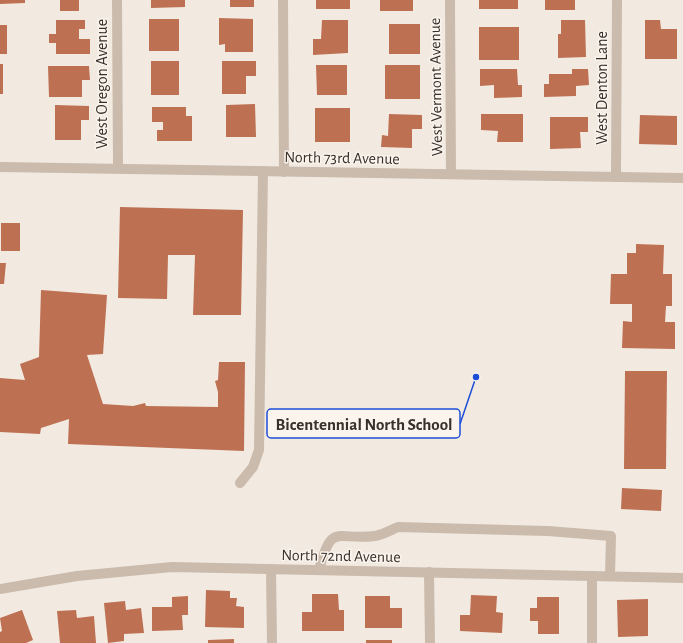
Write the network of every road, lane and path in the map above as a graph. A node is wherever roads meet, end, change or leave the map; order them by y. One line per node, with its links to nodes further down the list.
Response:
1 (117, 0): 6 (street, West Oregon Avenue)
2 (283, 0): 8 (street)
3 (450, 0): 9 (street, West Vermont Avenue)
4 (617, 0): 10 (street, West Denton Lane)
5 (0, 167): 6 (street, North 73rd Avenue)
6 (118, 167): 7 (street, North 73rd Avenue)
7 (263, 171): 8 (street, North 73rd Avenue); 12 (street)
8 (284, 172): 9 (street, North 73rd Avenue)
9 (452, 174): 10 (street, North 73rd Avenue)
10 (616, 177): 11 (street, North 73rd Avenue)
11 (683, 178)
12 (240, 483)
13 (271, 569): 14 (street, North 72nd Avenue); 19 (street, North 72nd Avenue); 20 (street)
14 (319, 570): 15 (street, North 72nd Avenue); 17 (street)
15 (429, 572): 16 (street, North 72nd Avenue); 21 (street)
16 (592, 576): 17 (street, North 72nd Avenue); 22 (street)
17 (610, 576): 18 (street, North 72nd Avenue)
18 (683, 578)
19 (0, 589)
20 (272, 643)
21 (430, 643)
22 (592, 643)

